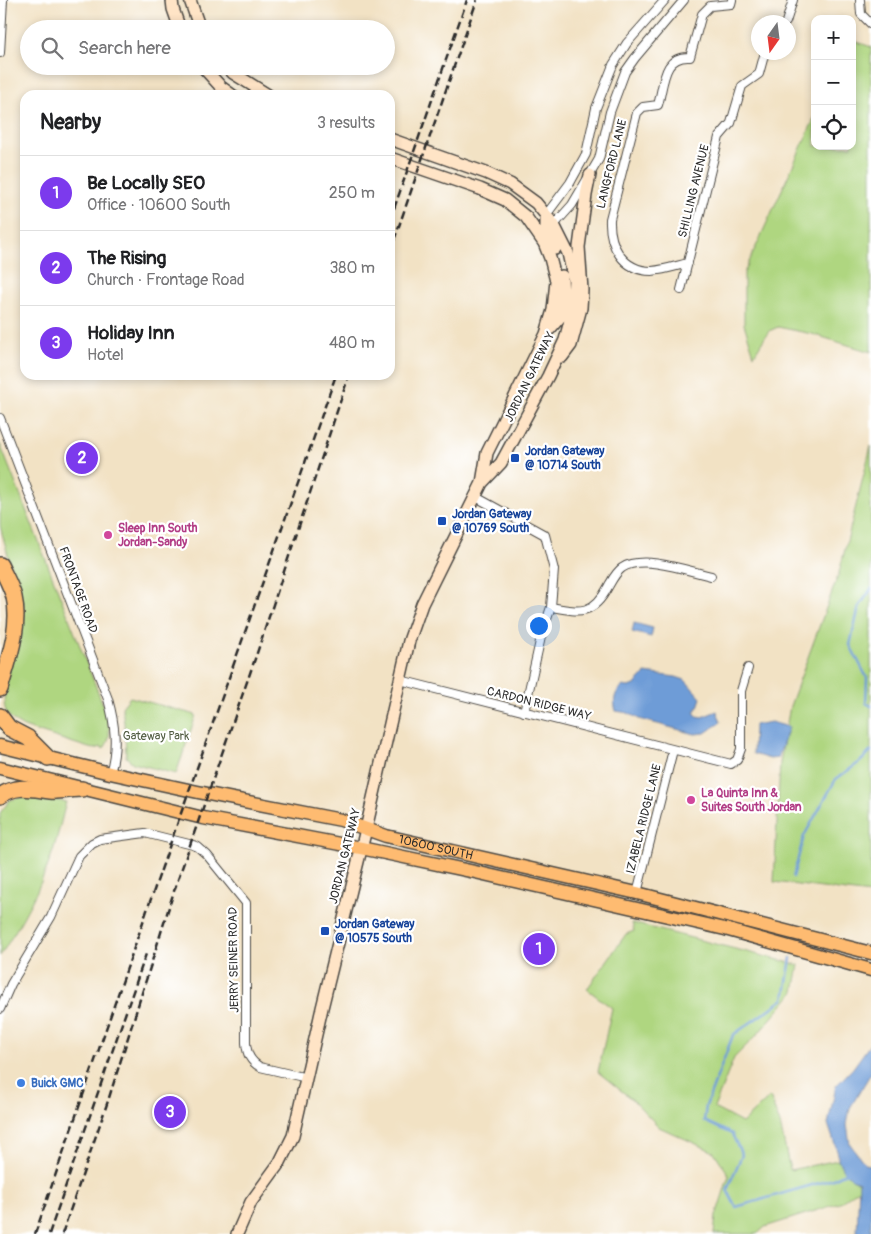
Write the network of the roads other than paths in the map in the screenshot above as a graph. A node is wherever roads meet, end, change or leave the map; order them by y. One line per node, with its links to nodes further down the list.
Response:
1 (3, 0): 13 (street)
2 (172, 0): 10 (main road)
3 (190, 0): 11 (main road)
4 (665, 0): 23 (street)
5 (684, 0): 21 (street)
6 (732, 0): 24 (street, LANGFORD LANE)
7 (793, 0): 9 (street)
8 (860, 0): 12 (street)
9 (788, 15)
10 (178, 20)
11 (197, 20)
12 (871, 24)
13 (0, 52)
14 (762, 60): 24 (street, SHILLING AVENUE)
15 (210, 75): 17 (main road)
16 (235, 75): 18 (main road)
17 (225, 90)
18 (260, 90)
19 (395, 141): 23 (main road, JORDAN GATEWAY)
20 (395, 160): 22 (main road, JORDAN GATEWAY)
21 (590, 175): 23 (street); 27 (main road)
22 (486, 192): 23 (main road); 26 (main road, JORDAN GATEWAY)
23 (549, 221): 26 (main road); 27 (main road, JORDAN GATEWAY)
24 (688, 263): 25 (street, SHILLING AVENUE)
25 (681, 290)
26 (546, 334): 29 (main road, JORDAN GATEWAY)
27 (553, 364): 29 (main road, JORDAN GATEWAY)
28 (0, 418): 44 (street, FRONTAGE ROAD)
29 (482, 483): 30 (main road, JORDAN GATEWAY)
30 (474, 496): 33 (street); 36 (main road, JORDAN GATEWAY)
31 (0, 566): 34 (highway); 37 (highway)
32 (711, 576): 33 (street)
33 (551, 607): 38 (street)
34 (0, 653)
35 (748, 668): 41 (street, CARDON RIDGE WAY)
36 (400, 680): 38 (street, CARDON RIDGE WAY); 47 (main road, JORDAN GATEWAY)
37 (0, 689)
38 (524, 712): 41 (street, CARDON RIDGE WAY)
39 (0, 716): 42 (highway)
40 (0, 746): 42 (main road, 10600 SOUTH)
41 (673, 750): 49 (street, IZABELA RIDGE LANE)
42 (48, 758): 44 (main road, 10600 SOUTH)
43 (0, 768): 45 (main road, 10600 SOUTH)
44 (110, 773): 47 (main road, 10600 SOUTH)
45 (82, 789): 46 (highway); 48 (main road, 10600 SOUTH)
46 (0, 796)
47 (366, 829): 48 (main road, JORDAN GATEWAY); 49 (main road, 10600 SOUTH)
48 (361, 848): 51 (main road, 10600 SOUTH); 53 (main road, JORDAN GATEWAY)
49 (636, 893): 50 (main road, 10600 SOUTH)
50 (871, 953)
51 (871, 970)
52 (0, 1009): 53 (street, JERRY SEINER ROAD)
53 (307, 1078): 54 (main road, JORDAN GATEWAY)
54 (236, 1234)

